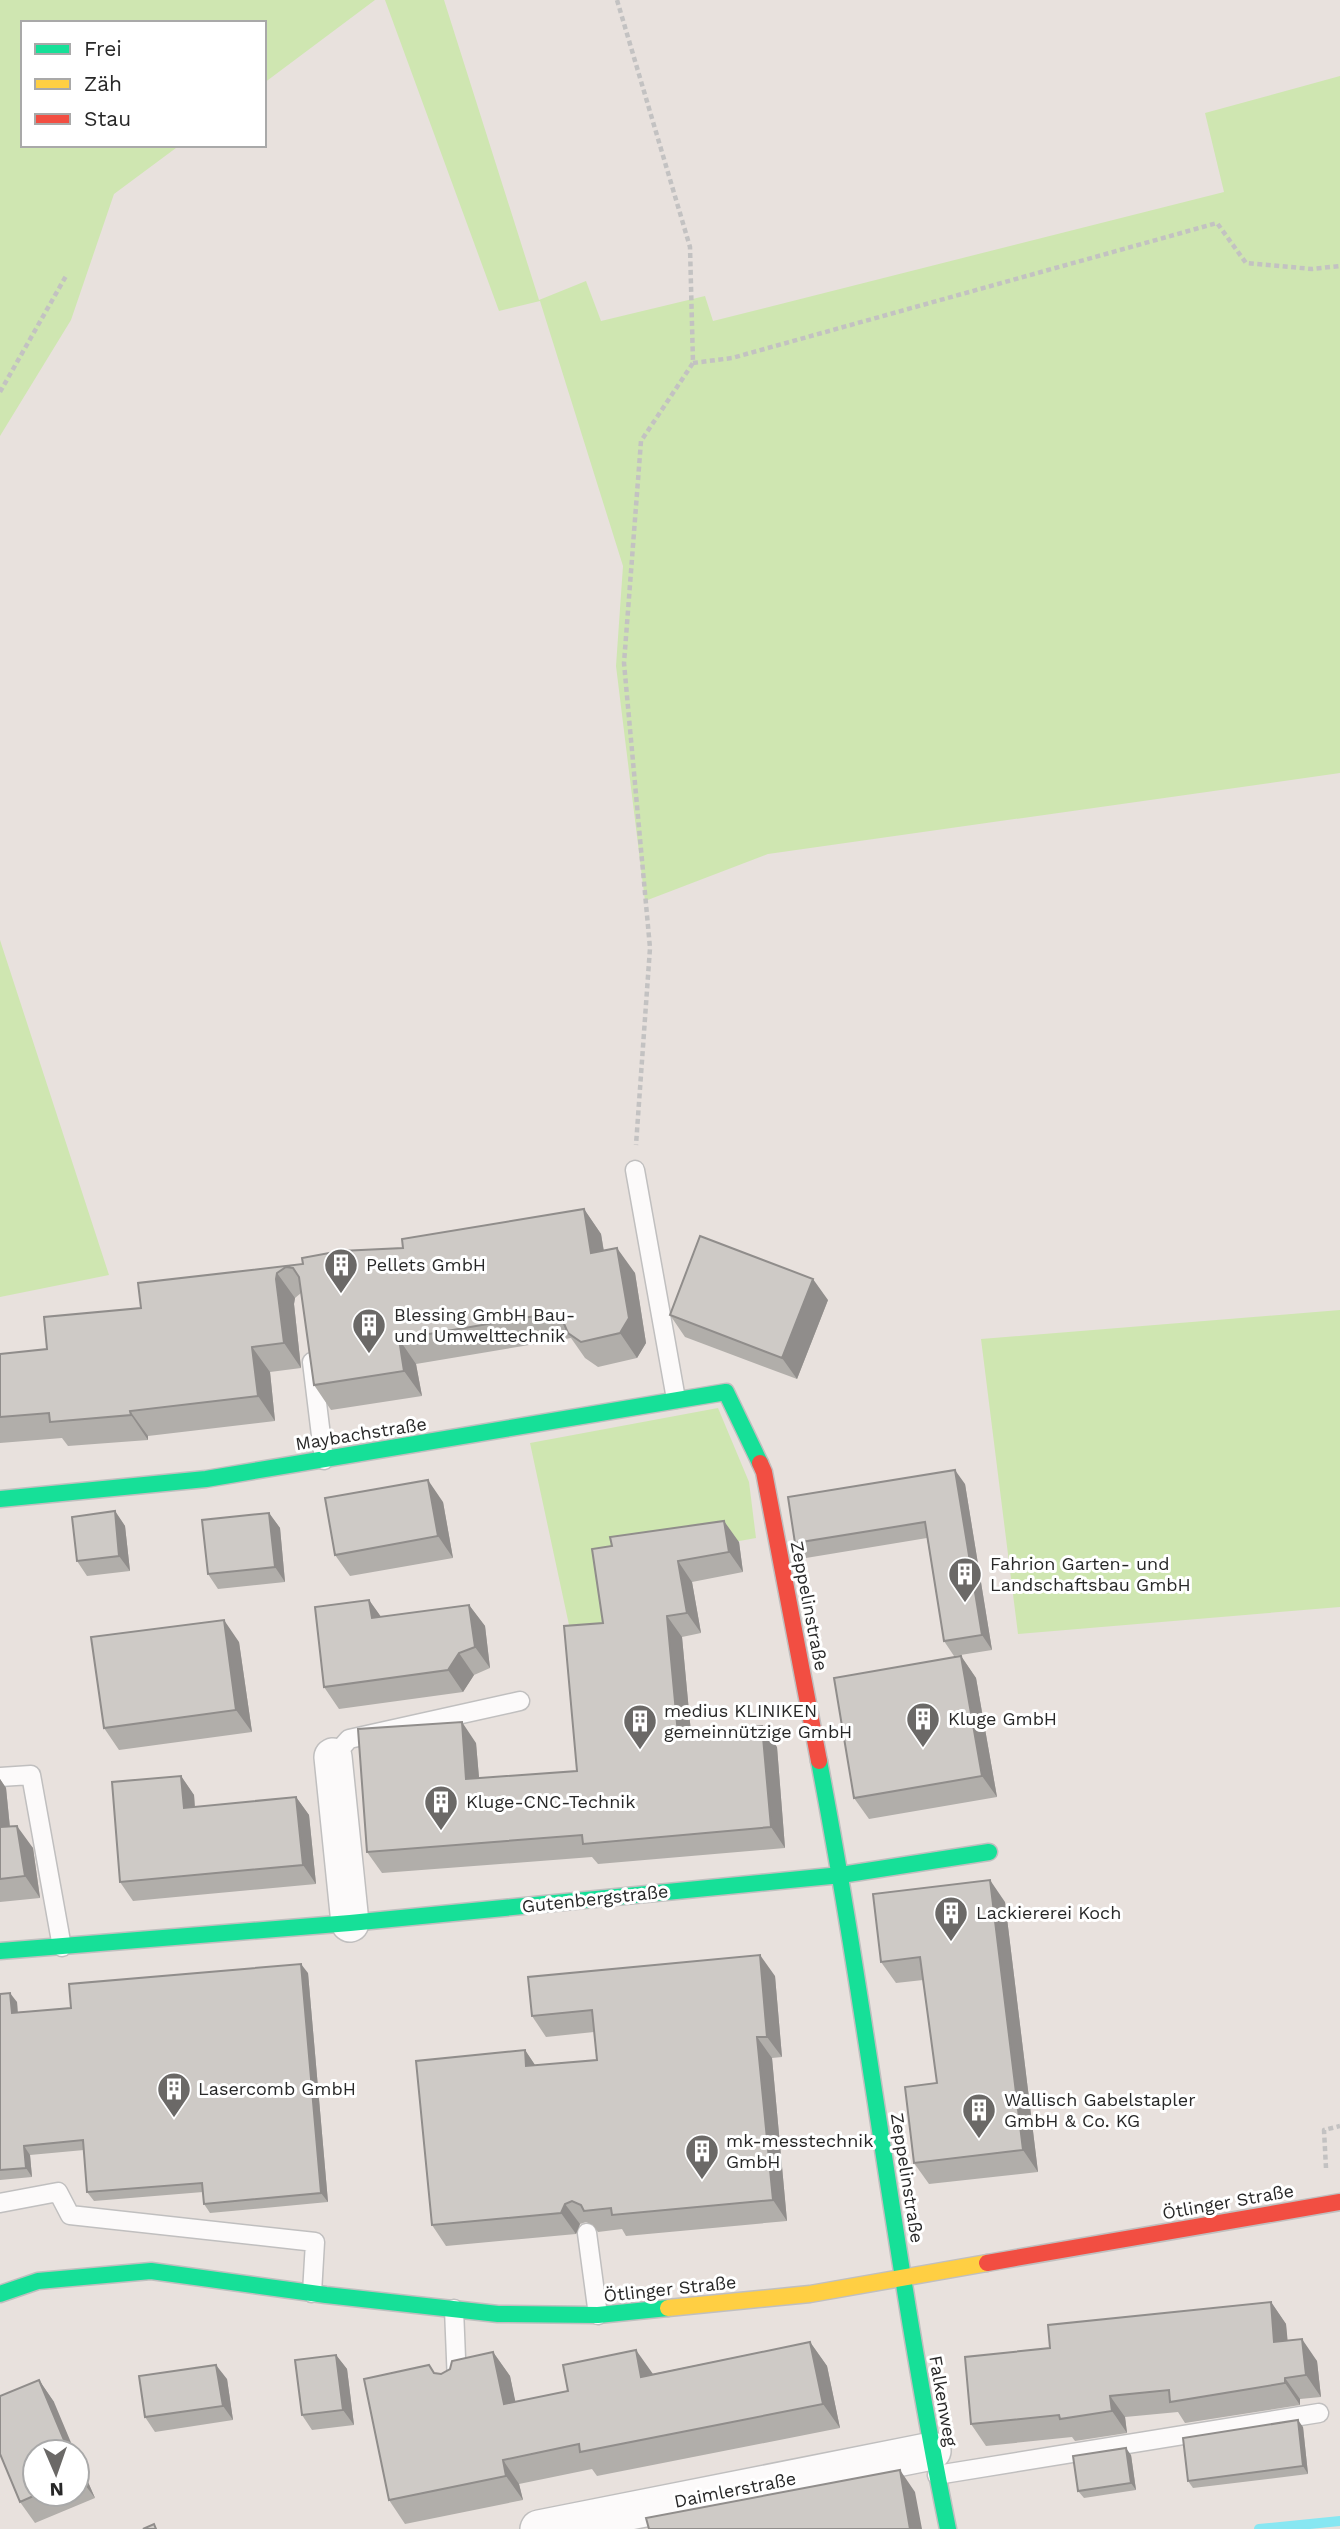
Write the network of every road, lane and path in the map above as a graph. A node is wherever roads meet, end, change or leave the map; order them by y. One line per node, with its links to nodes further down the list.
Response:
1 (617, 0): 4 (path)
2 (1340, 266): 4 (path)
3 (66, 276): 5 (path)
4 (693, 362): 6 (path)
5 (0, 391)
6 (635, 1170): 9 (lane)
7 (310, 1342): 10 (lane)
8 (726, 1392): 9 (street, Maybachstraße); 16 (street, Zeppelinstraße)
9 (676, 1399): 10 (street, Maybachstraße)
10 (324, 1460): 11 (street, Maybachstraße)
11 (0, 1499)
12 (520, 1701): 13 (lane)
13 (333, 1757): 17 (street)
14 (0, 1777): 18 (lane)
15 (989, 1852): 16 (street)
16 (841, 1875): 17 (street, Gutenbergstraße); 25 (street, Zeppelinstraße)
17 (350, 1923): 18 (street, Gutenbergstraße)
18 (62, 1947): 19 (street, Gutenbergstraße)
19 (0, 1951)
20 (1340, 2126): 21 (path)
21 (1324, 2130)
22 (1340, 2202): 25 (street, Ötlinger Straße)
23 (0, 2203): 26 (lane)
24 (587, 2233): 29 (lane)
25 (903, 2280): 29 (street, Ötlinger Straße); 32 (street, Falkenweg)
26 (312, 2293): 27 (street, Ötlinger Straße); 28 (street, Ötlinger Straße)
27 (0, 2294)
28 (454, 2309): 29 (street, Ötlinger Straße); 30 (lane)
29 (598, 2315)
30 (457, 2387)
31 (1319, 2413): 32 (lane)
32 (934, 2463): 33 (street, Daimlerstraße); 34 (street, Falkenweg)
33 (539, 2529)
34 (948, 2529)

